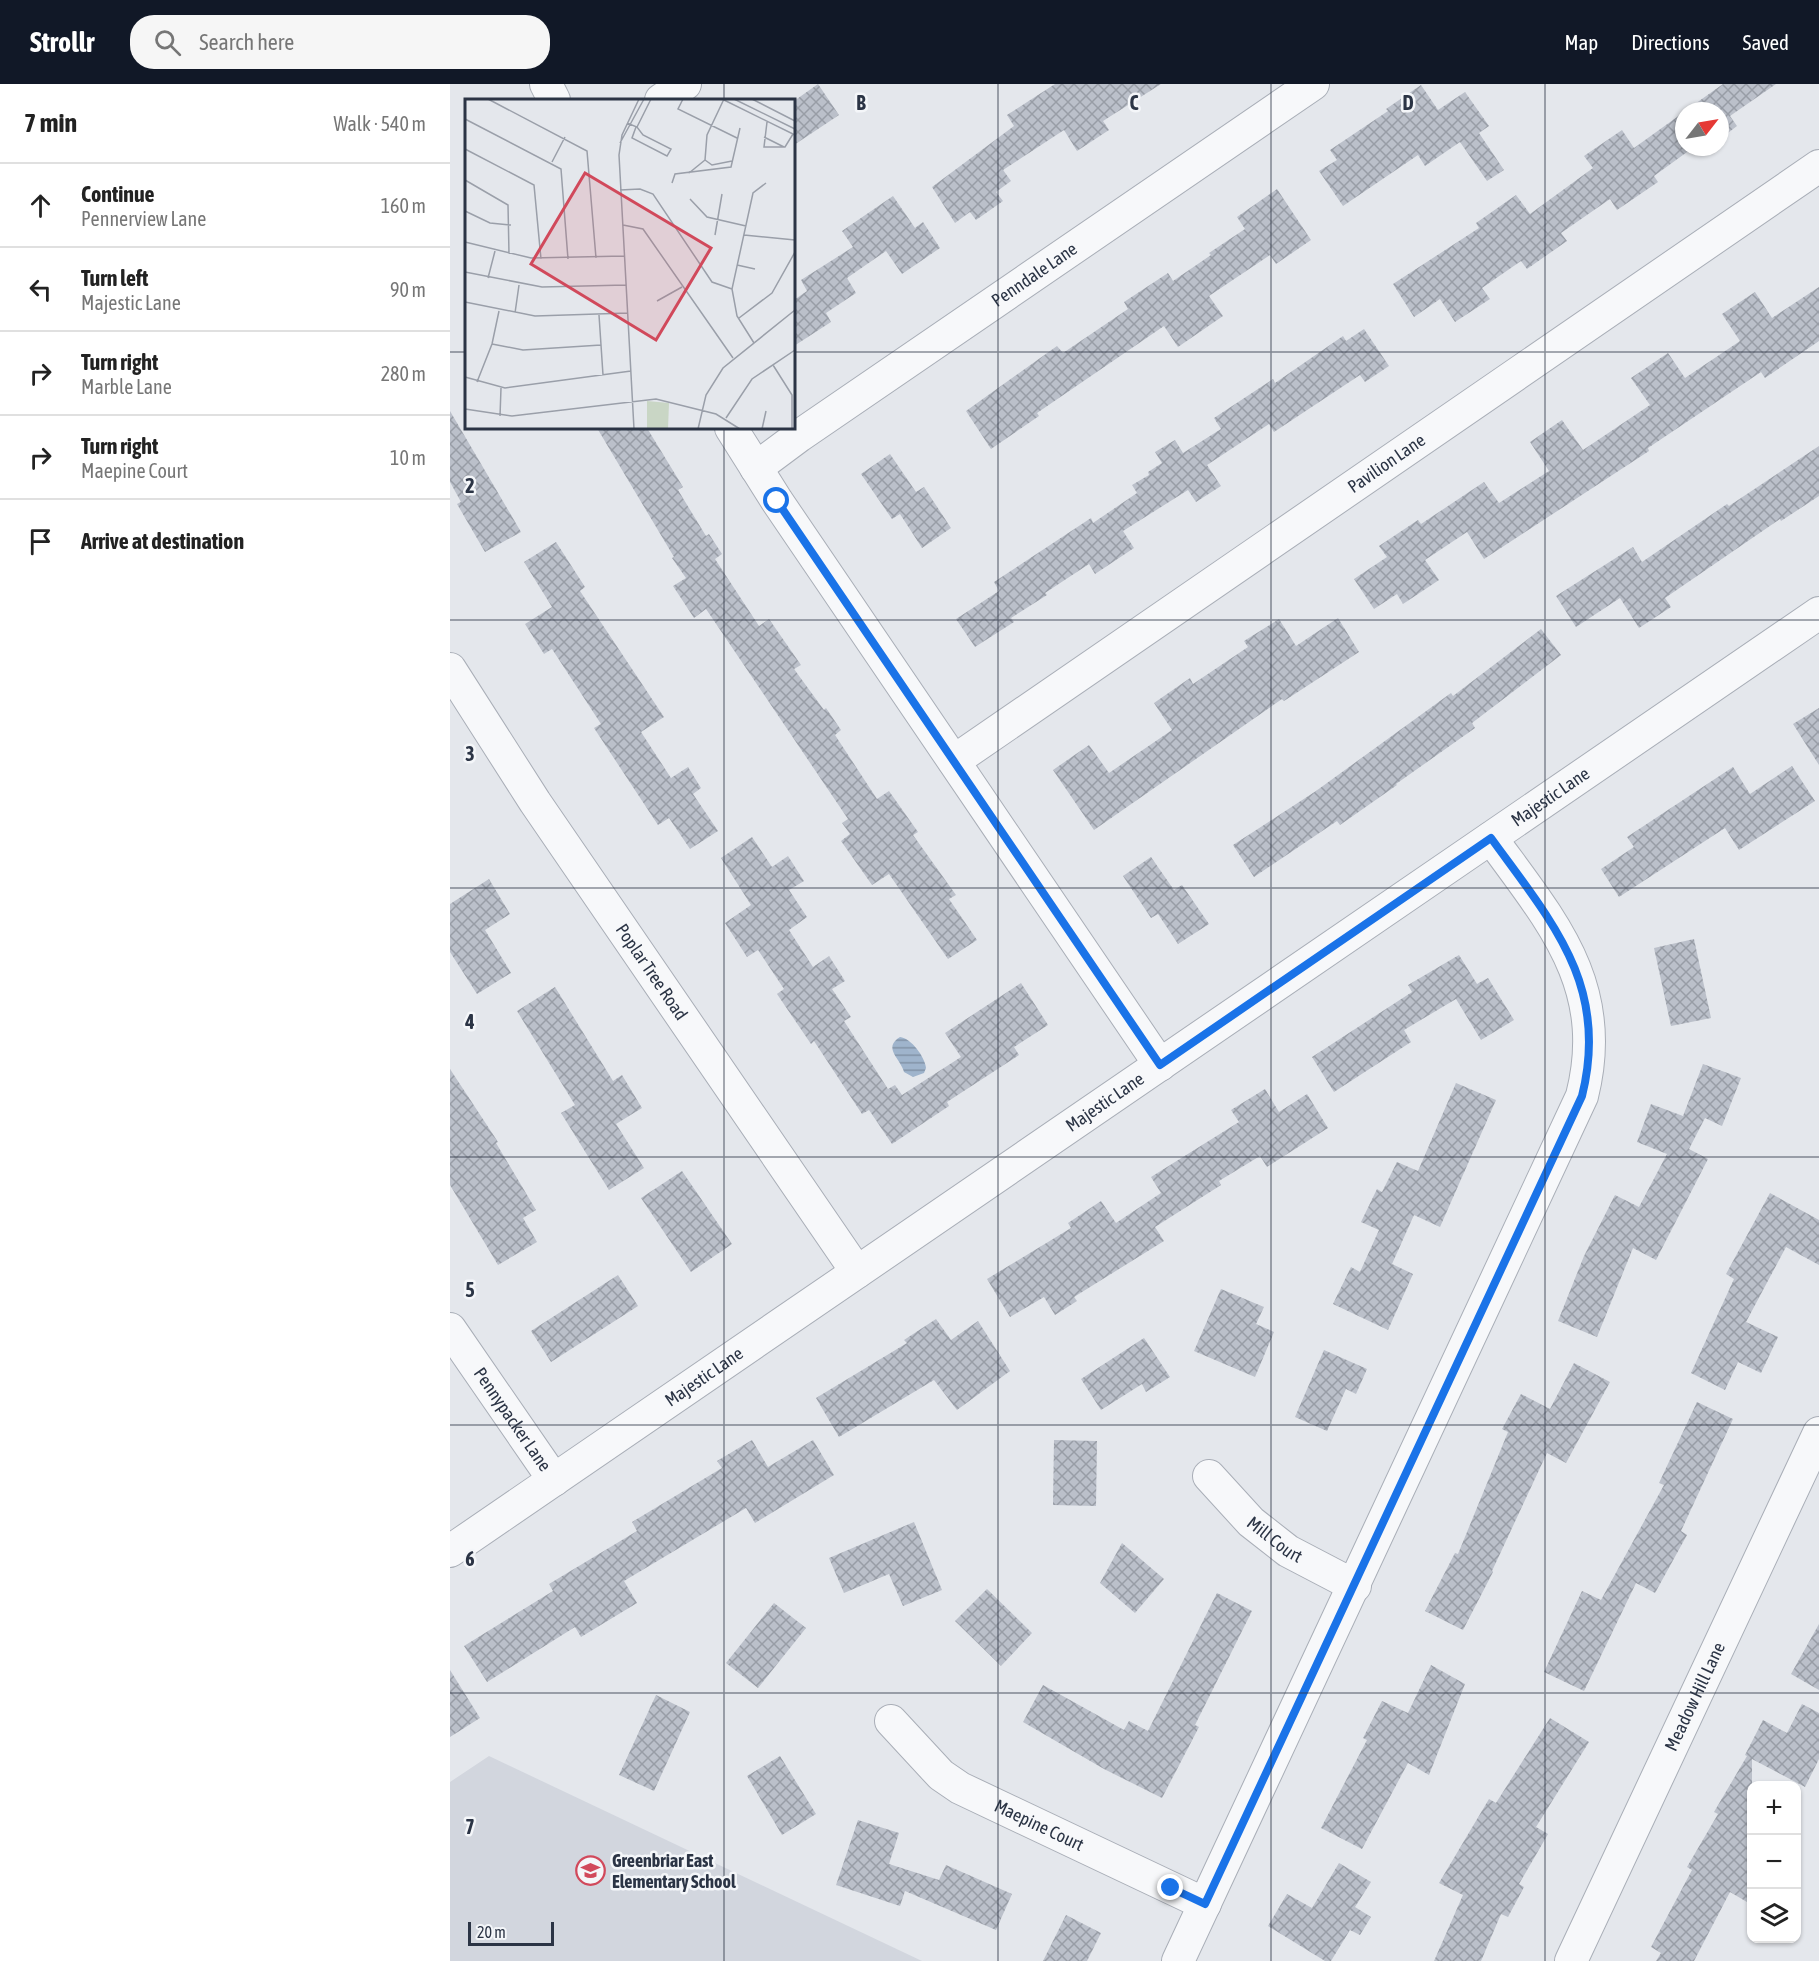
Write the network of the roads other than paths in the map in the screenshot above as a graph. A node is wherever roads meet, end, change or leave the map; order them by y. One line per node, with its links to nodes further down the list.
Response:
1 (546, 84): 4 (street)
2 (685, 84): 5 (street)
3 (1313, 84): 8 (street, Penndale Lane)
4 (554, 99)
5 (662, 99)
6 (1819, 166): 11 (street, Pavilion Lane)
7 (732, 429): 8 (street)
8 (756, 468): 11 (street)
9 (1819, 613): 12 (street, Majestic Lane)
10 (450, 669): 14 (street, Poplar Tree Road)
11 (954, 761): 13 (street)
12 (1491, 838): 13 (street, Majestic Lane); 20 (street)
13 (1160, 1065): 14 (street, Majestic Lane)
14 (857, 1272): 18 (street, Majestic Lane)
15 (450, 1329): 18 (street, Pennypacker Lane)
16 (1819, 1433): 24 (street, Meadow Hill Lane)
17 (1209, 1476): 20 (street, Mill Court)
18 (554, 1480): 19 (street, Majestic Lane)
19 (450, 1551)
20 (1354, 1586): 22 (street)
21 (891, 1721): 22 (street, Maepine Court)
22 (1205, 1904): 23 (street)
23 (1178, 1961)
24 (1571, 1961)

